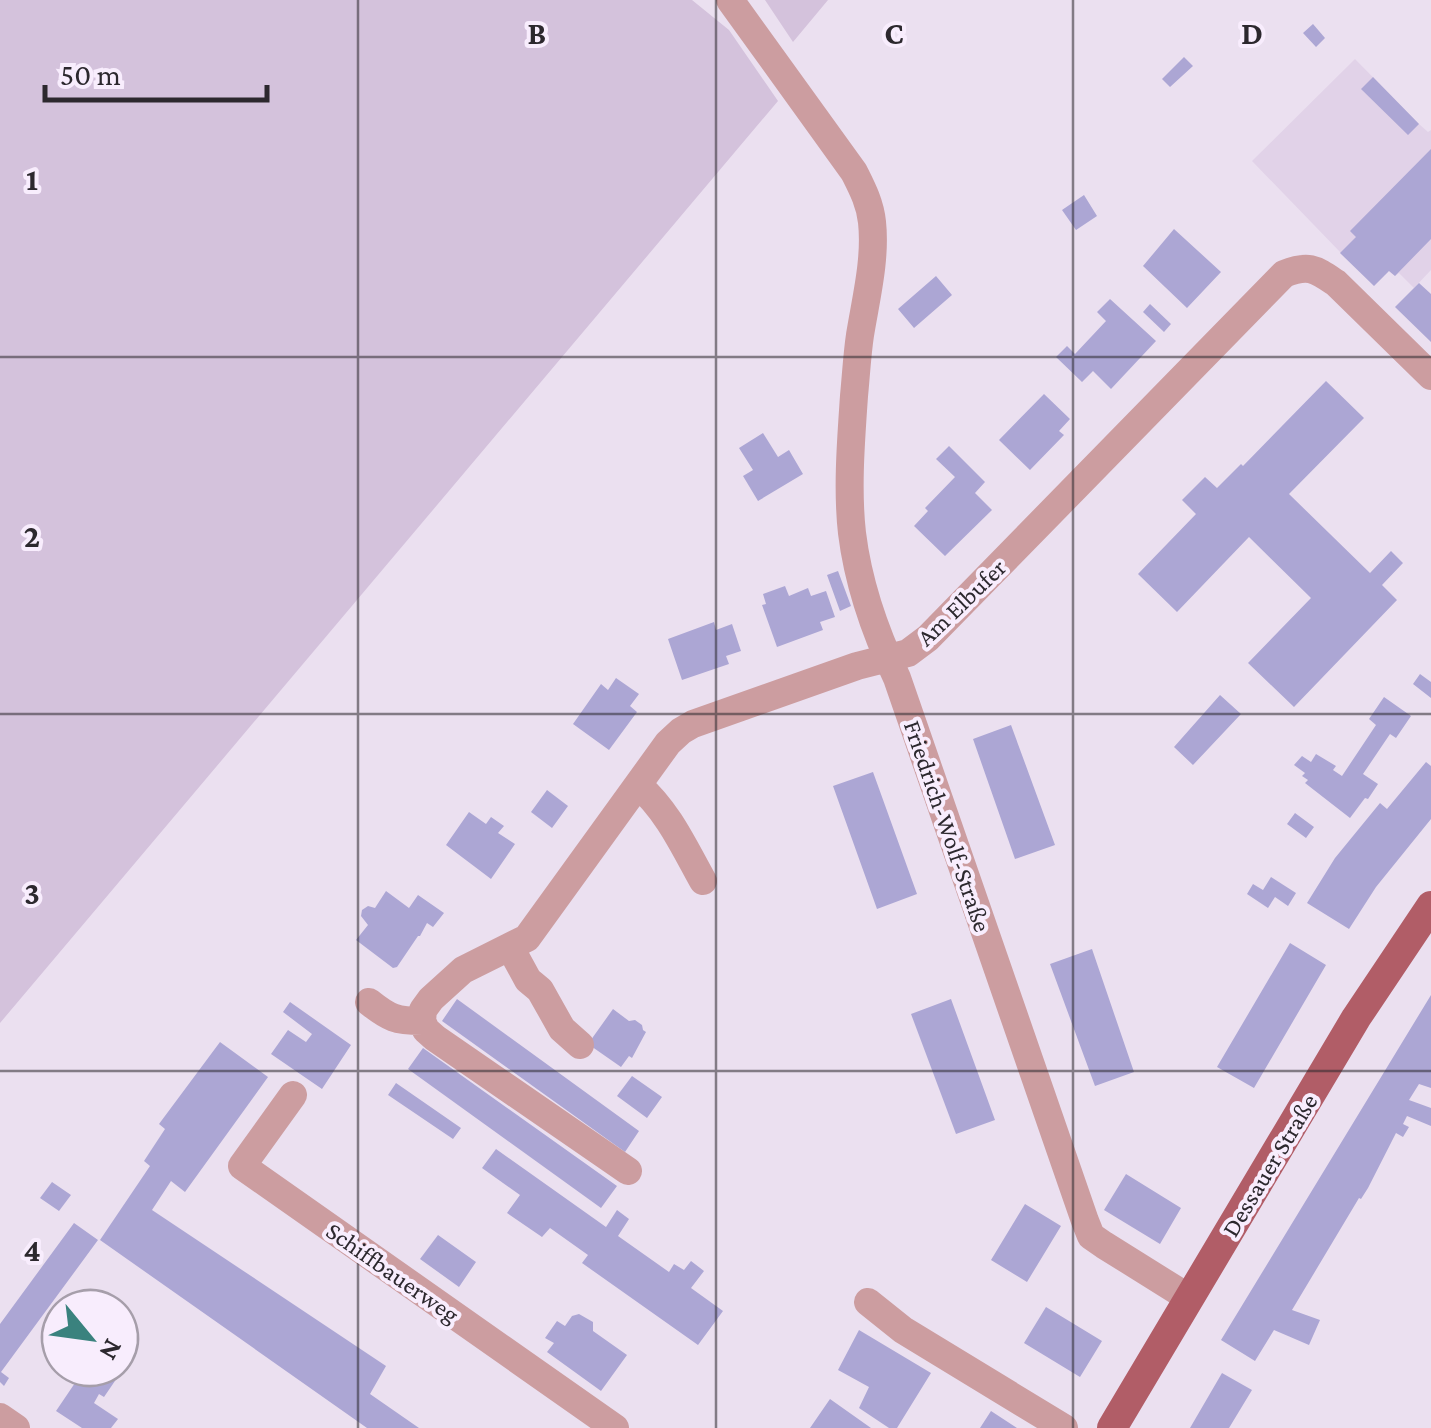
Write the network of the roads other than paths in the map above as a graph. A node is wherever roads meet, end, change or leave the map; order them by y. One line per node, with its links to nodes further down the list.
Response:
1 (730, 0): 3 (street, Friedrich-Wolf-Straße)
2 (1431, 376): 3 (street, Am Elbufer)
3 (888, 658): 4 (street, Am Elbufer); 13 (street, Friedrich-Wolf-Straße)
4 (638, 785): 5 (street); 7 (street, Am Elbufer)
5 (703, 881)
6 (1431, 906): 13 (main road, Dessauer Straße)
7 (510, 947): 9 (street, Am Elbufer); 10 (street)
8 (369, 1002): 9 (street)
9 (422, 1021): 12 (street)
10 (580, 1045)
11 (293, 1095): 17 (street, Schiffbauerweg)
12 (628, 1171)
13 (1189, 1298): 19 (main road, Dessauer Straße)
14 (868, 1302): 18 (street)
15 (0, 1417): 16 (street)
16 (16, 1428)
17 (613, 1428)
18 (1064, 1428)
19 (1112, 1428)

